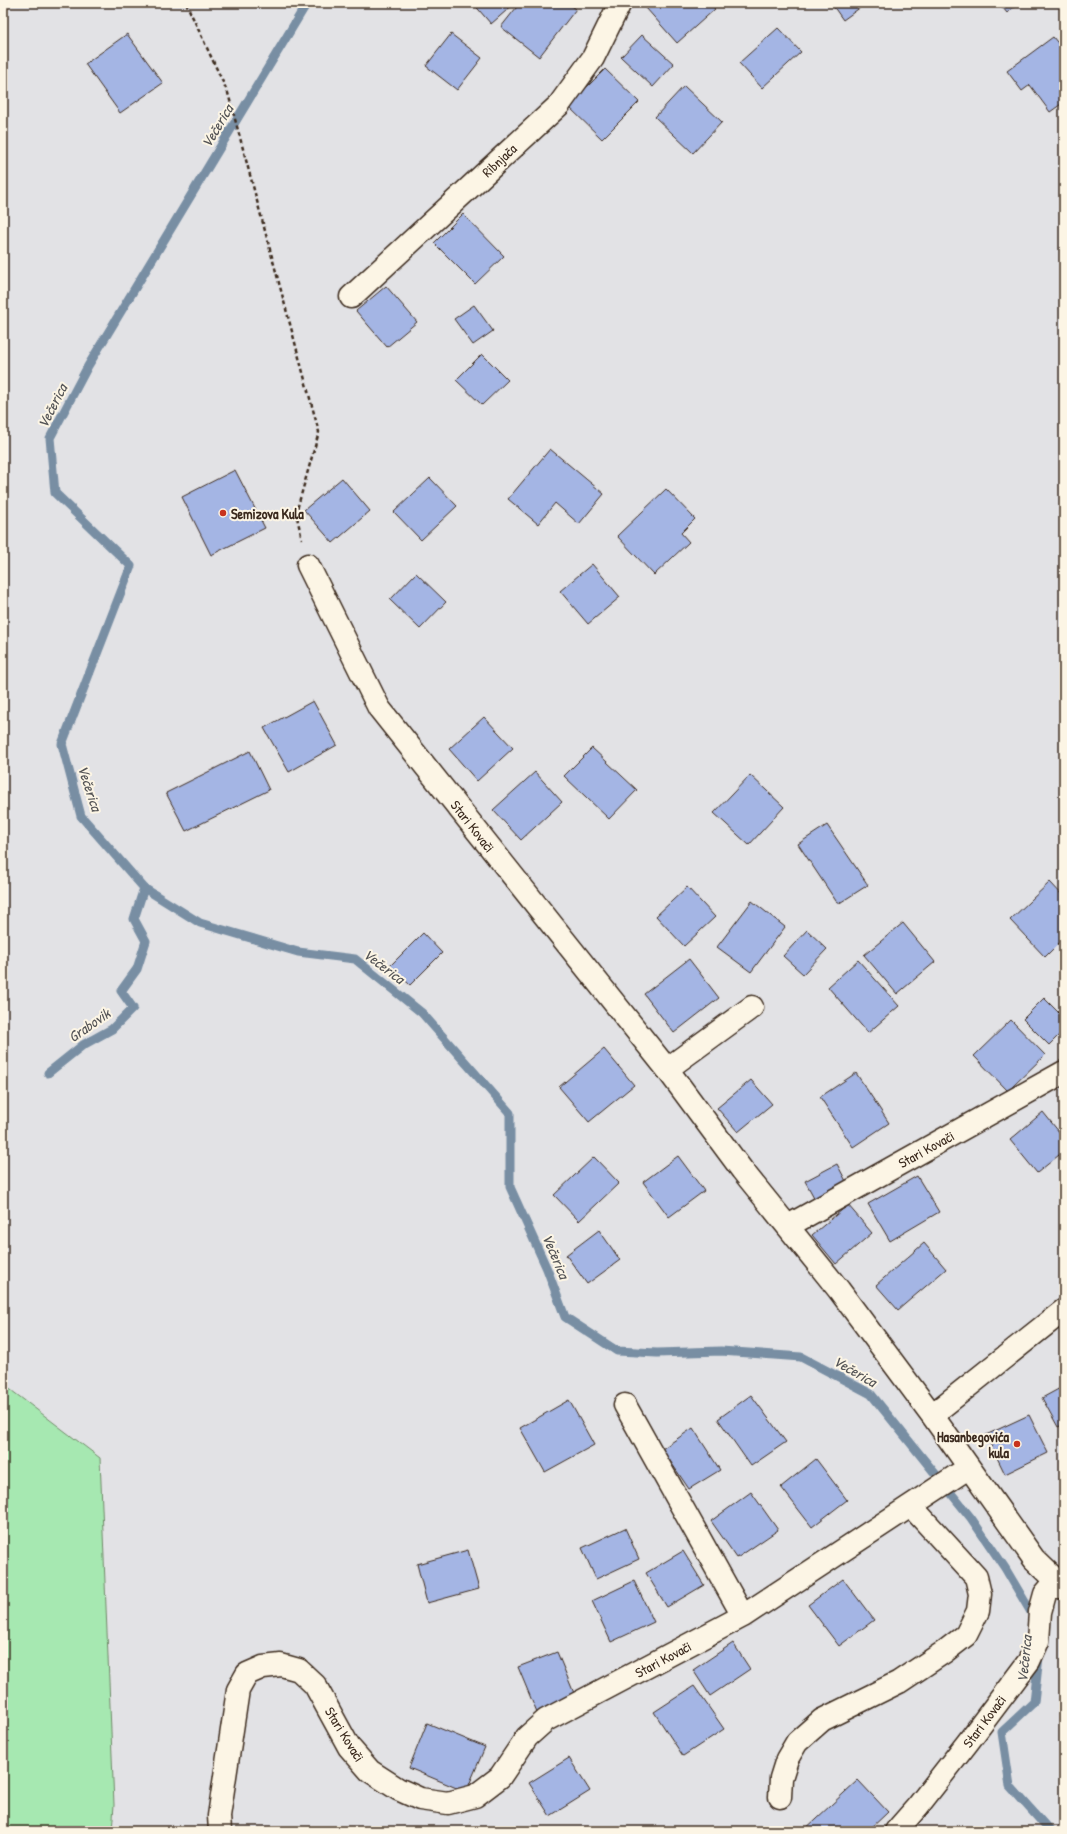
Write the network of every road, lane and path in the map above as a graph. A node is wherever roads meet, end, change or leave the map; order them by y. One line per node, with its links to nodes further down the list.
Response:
1 (186, 3): 4 (path)
2 (620, 3): 3 (street, Ribnjača)
3 (351, 297)
4 (308, 565): 6 (street, Stari Kovači)
5 (752, 1006): 6 (street)
6 (667, 1069): 8 (street, Stari Kovači)
7 (1064, 1072): 8 (street, Stari Kovači)
8 (788, 1226): 11 (street, Stari Kovači)
9 (1064, 1310): 11 (street)
10 (625, 1405): 15 (street)
11 (932, 1415): 12 (street, Stari Kovači)
12 (965, 1470): 13 (street, Stari Kovači); 14 (street, Stari Kovači)
13 (919, 1501): 15 (street, Stari Kovači); 16 (street)
14 (1063, 1588): 18 (street, Stari Kovači)
15 (743, 1616): 17 (street, Stari Kovači)
16 (780, 1797)
17 (220, 1831)
18 (896, 1831)

